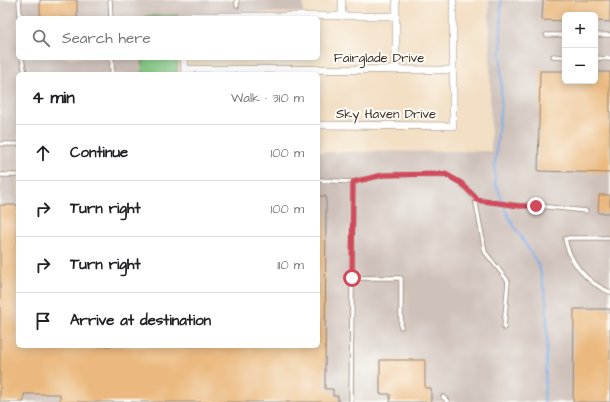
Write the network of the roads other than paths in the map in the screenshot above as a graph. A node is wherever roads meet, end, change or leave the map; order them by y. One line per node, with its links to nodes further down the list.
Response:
1 (19, 0): 8 (lane)
2 (110, 0): 9 (lane)
3 (237, 0): 7 (lane)
4 (342, 0): 11 (street)
5 (396, 0): 12 (street)
6 (453, 0): 25 (street)
7 (237, 6)
8 (20, 16)
9 (111, 16)
10 (320, 16): 11 (street)
11 (342, 16): 12 (street)
12 (396, 16): 24 (street)
13 (546, 35): 14 (lane)
14 (562, 35)
15 (598, 35): 16 (lane)
16 (610, 35)
17 (553, 56): 18 (lane)
18 (562, 57)
19 (598, 58): 20 (lane)
20 (610, 59)
21 (22, 60): 26 (lane)
22 (112, 60): 27 (lane)
23 (184, 60): 28 (street)
24 (396, 70): 25 (street, Fairglade Drive); 28 (street, Fairglade Drive)
25 (453, 70): 29 (street, Sky Haven Drive)
26 (25, 72)
27 (112, 72)
28 (185, 72)
29 (320, 126)
30 (0, 144): 31 (lane)
31 (16, 144)
32 (0, 175): 33 (lane)
33 (16, 175)
34 (320, 180): 35 (lane)
35 (353, 182): 36 (lane); 39 (lane)
36 (476, 200): 37 (lane); 42 (lane)
37 (586, 211)
38 (610, 238): 40 (lane)
39 (352, 278): 41 (lane); 44 (lane)
40 (610, 292)
41 (401, 327)
42 (504, 328)
43 (443, 397): 45 (lane)
44 (351, 402)
45 (448, 402)

